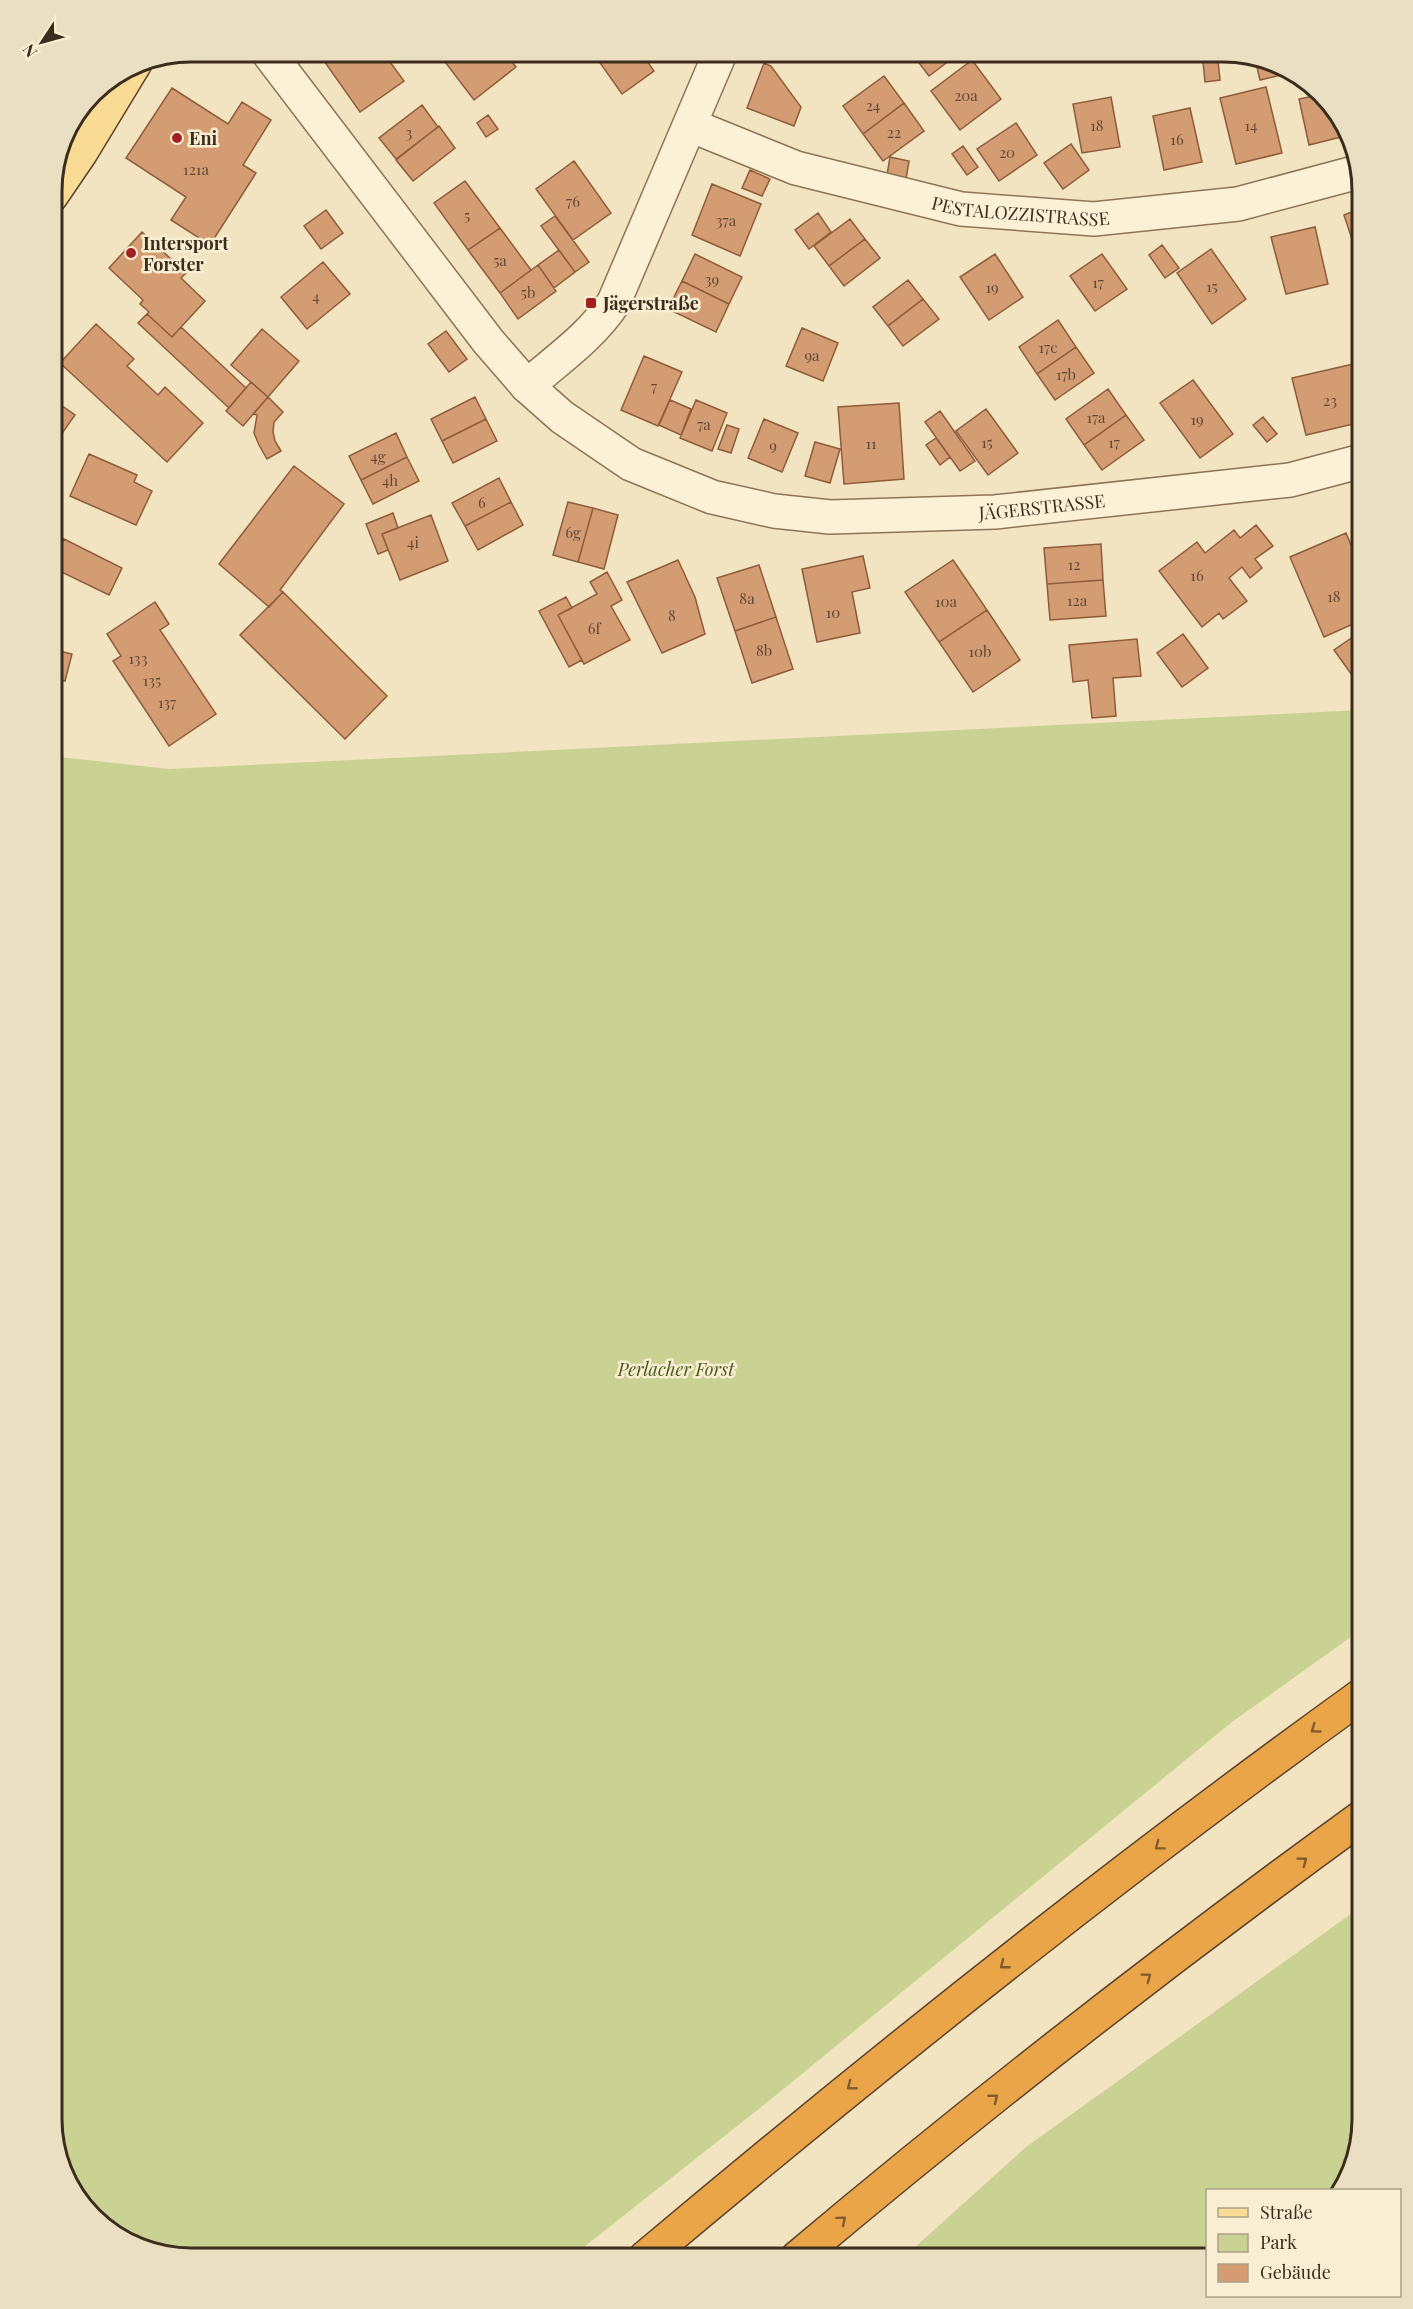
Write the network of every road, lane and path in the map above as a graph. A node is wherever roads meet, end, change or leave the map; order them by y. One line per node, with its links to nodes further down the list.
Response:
1 (275, 62): 7 (street, JÄGERSTRASSE)
2 (716, 62): 4 (street)
3 (125, 80): 6 (main road)
4 (690, 125): 5 (street, PESTALOZZISTRASSE); 7 (street)
5 (1350, 174)
6 (62, 179)
7 (527, 386): 8 (street, JÄGERSTRASSE)
8 (1352, 463)
9 (1352, 1702): 11 (highway, one-way to 11)
10 (1352, 1824): 12 (highway, one-way to 10)
11 (658, 2247)
12 (809, 2248)

